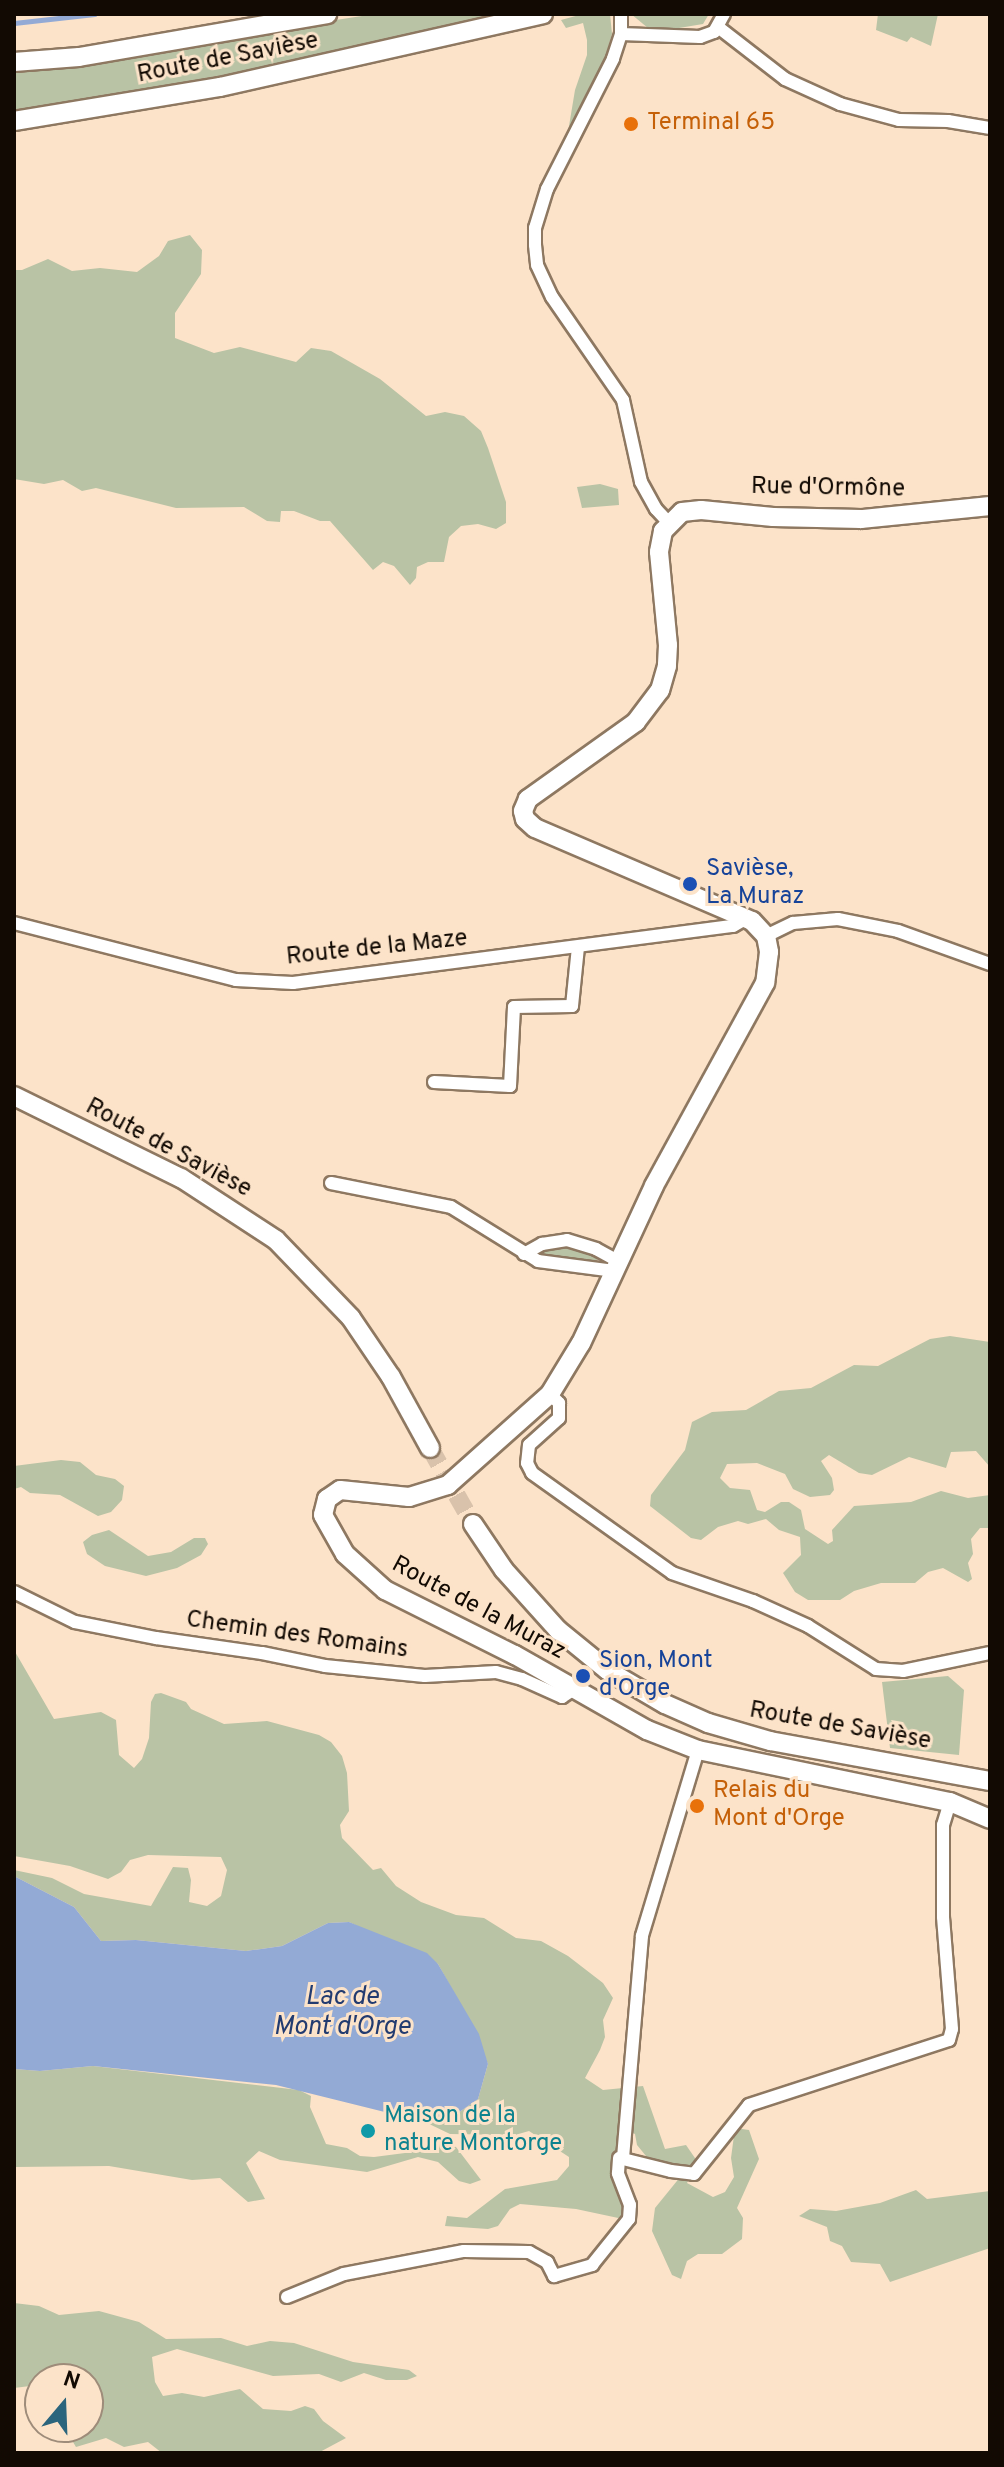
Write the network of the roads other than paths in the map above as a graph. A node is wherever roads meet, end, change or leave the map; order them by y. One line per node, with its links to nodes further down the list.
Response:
1 (327, 14): 7 (street)
2 (543, 14): 8 (street, Route de Savièse)
3 (621, 14): 6 (street)
4 (724, 14): 5 (street)
5 (718, 20): 6 (street); 9 (street)
6 (621, 34): 11 (street)
7 (14, 62)
8 (14, 121)
9 (990, 128)
10 (990, 506): 11 (street, Rue d'Ormône)
11 (669, 523): 12 (street)
12 (747, 918): 14 (street); 15 (street, Route de la Maze)
13 (14, 923): 15 (street, Route de la Maze)
14 (766, 936): 16 (street); 21 (street, Route de la Muraz)
15 (578, 947): 17 (street)
16 (990, 964)
17 (434, 1082)
18 (14, 1096): 23 (street, Route de Savièse)
19 (331, 1183): 20 (street)
20 (524, 1254): 21 (street); 21 (street)
21 (616, 1266): 22 (street, Route de la Muraz)
22 (550, 1394): 26 (street); 27 (street, Route de la Muraz)
23 (430, 1448)
24 (473, 1524): 29 (street, Route de Savièse)
25 (16, 1595): 27 (street, Chemin des Romains)
26 (990, 1653)
27 (574, 1689): 28 (street, Route de la Muraz)
28 (698, 1750): 30 (street, Route de la Muraz); 32 (street)
29 (990, 1781)
30 (950, 1802): 31 (street, Route de la Muraz); 32 (street)
31 (990, 1819)
32 (621, 2158): 33 (street)
33 (287, 2297)

